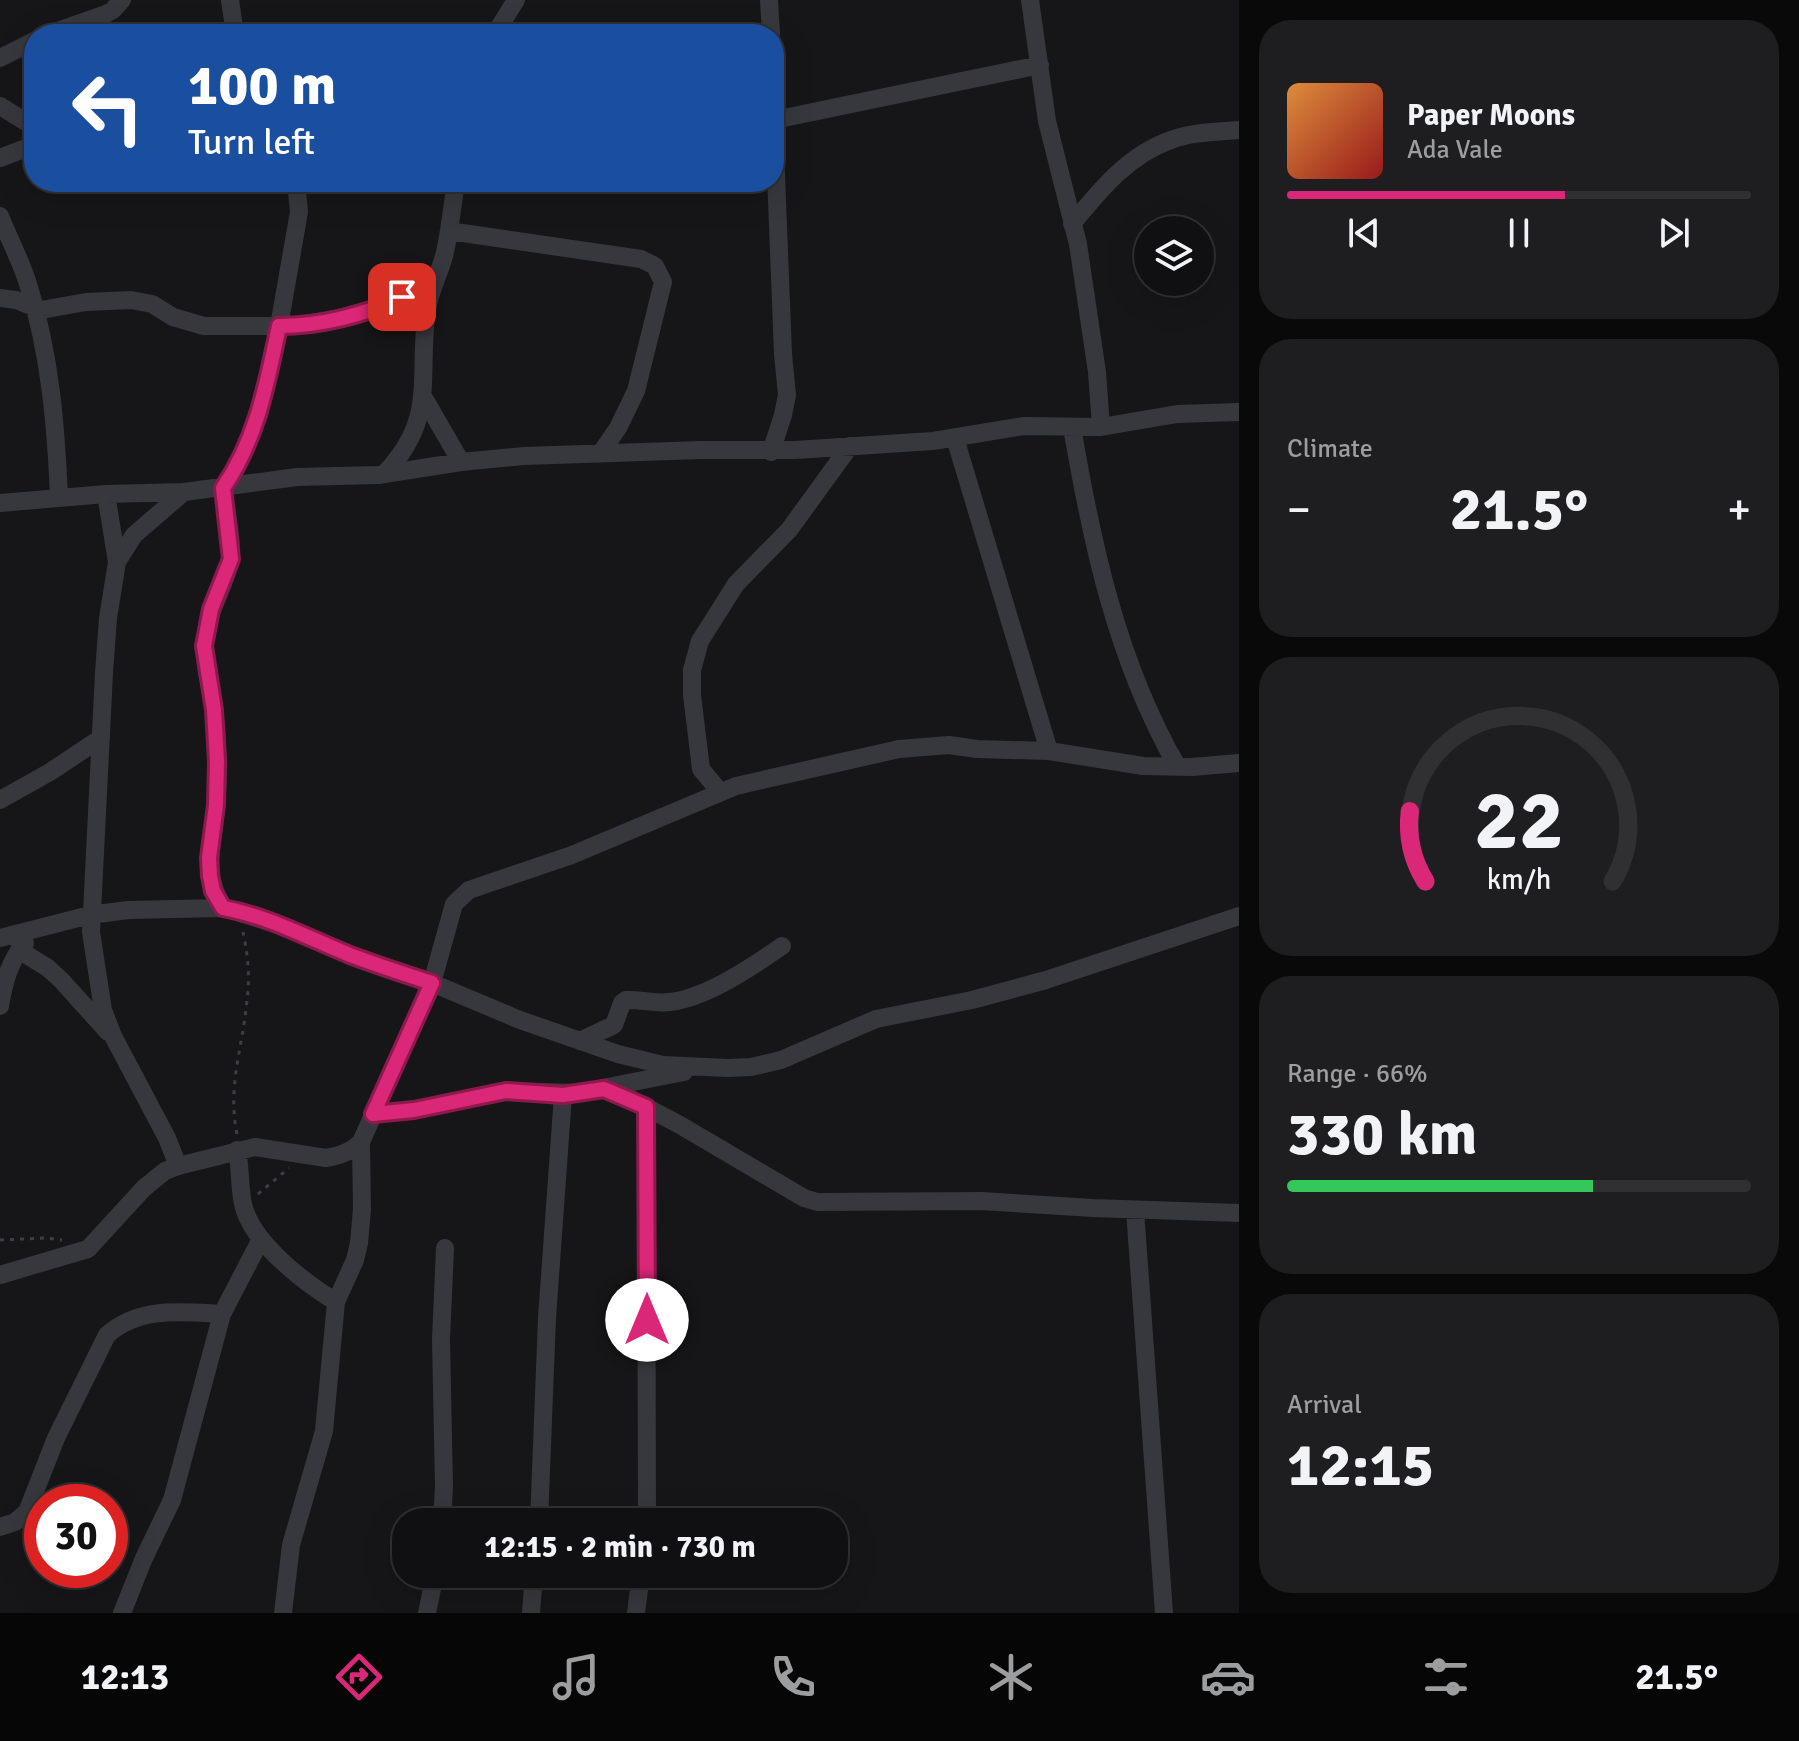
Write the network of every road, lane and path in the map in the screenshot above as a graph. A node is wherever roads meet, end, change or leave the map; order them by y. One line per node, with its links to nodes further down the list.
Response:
1 (122, 0): 6 (street)
2 (230, 0): 7 (street)
3 (516, 0): 8 (street)
4 (769, 0): 9 (street)
5 (1030, 1): 12 (street)
6 (78, 24)
7 (234, 24)
8 (501, 24)
9 (770, 24)
10 (24, 46): 11 (street)
11 (0, 58)
12 (1040, 65): 14 (street); 23 (street)
13 (0, 106): 15 (street)
14 (784, 119)
15 (24, 121)
16 (1239, 130): 23 (street)
17 (24, 149): 18 (street)
18 (0, 158)
19 (297, 192): 28 (street)
20 (455, 192): 24 (street)
21 (777, 192): 35 (street)
22 (0, 216): 27 (street)
23 (1072, 224): 32 (street)
24 (449, 231): 25 (street); 36 (street)
25 (437, 276): 28 (street); 29 (street)
26 (0, 298): 27 (street)
27 (35, 309): 28 (street); 42 (street)
28 (279, 326): 39 (street)
29 (424, 398): 37 (street); 38 (street)
30 (1239, 412): 32 (street)
31 (1072, 427): 32 (street); 33 (street); 48 (street)
32 (1101, 427)
33 (955, 438): 34 (street); 46 (street)
34 (850, 446): 35 (street); 49 (street)
35 (771, 452): 36 (street)
36 (600, 454): 37 (street)
37 (461, 462): 38 (street)
38 (385, 473): 39 (street)
39 (223, 488): 40 (street); 51 (street)
40 (184, 492): 41 (street); 44 (street)
41 (106, 494): 42 (street); 44 (street)
42 (59, 497): 43 (street)
43 (0, 503)
44 (117, 562): 45 (street)
45 (101, 738): 50 (street); 52 (street)
46 (1049, 751): 48 (street); 49 (street)
47 (1239, 763): 48 (street)
48 (1177, 766)
49 (720, 792): 59 (street)
50 (0, 800)
51 (231, 910): 52 (street); 59 (street); 69 (path)
52 (90, 915): 54 (street); 61 (street)
53 (1239, 916): 63 (street)
54 (38, 929): 55 (street); 57 (street)
55 (0, 938)
56 (782, 946): 62 (street)
57 (19, 950): 58 (street); 61 (street)
58 (2, 979): 60 (street)
59 (432, 983): 62 (street); 67 (street)
60 (0, 1006)
61 (113, 1036): 71 (street)
62 (580, 1041): 63 (street)
63 (706, 1068): 64 (street)
64 (604, 1089): 65 (street); 66 (street)
65 (563, 1095): 67 (street); 83 (street)
66 (646, 1107): 73 (street); 84 (street)
67 (373, 1114): 68 (street)
68 (361, 1142): 70 (street); 80 (street)
69 (237, 1150): 70 (street); 71 (street); 72 (street)
70 (305, 1155): 72 (path)
71 (178, 1166): 78 (street)
72 (244, 1209): 75 (street)
73 (1135, 1210): 74 (street); 94 (street)
74 (1239, 1213)
75 (261, 1239): 80 (street); 81 (street)
76 (0, 1240): 78 (path)
77 (445, 1248): 82 (street)
78 (88, 1249): 79 (street)
79 (0, 1275)
80 (336, 1302): 90 (street)
81 (222, 1314): 85 (street); 89 (street)
82 (443, 1508)
83 (540, 1508)
84 (647, 1508)
85 (0, 1527)
86 (432, 1588): 91 (street)
87 (533, 1588): 92 (street)
88 (639, 1588): 93 (street)
89 (122, 1613)
90 (283, 1613)
91 (427, 1613)
92 (531, 1613)
93 (636, 1613)
94 (1164, 1613)

